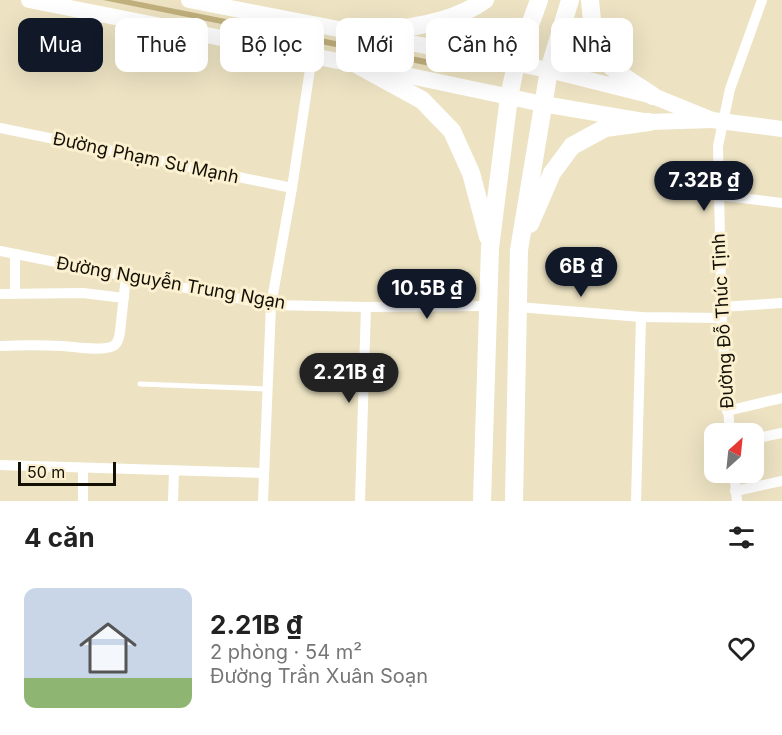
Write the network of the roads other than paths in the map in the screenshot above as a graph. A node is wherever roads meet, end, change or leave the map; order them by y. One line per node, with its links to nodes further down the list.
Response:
1 (29, 0): 8 (main road)
2 (189, 0): 11 (main road)
3 (485, 0): 10 (main road)
4 (539, 0): 9 (main road)
5 (570, 0): 13 (main road)
6 (590, 0): 18 (main road)
7 (762, 0): 21 (street, Đường Đỗ Thúc Tịnh)
8 (121, 18)
9 (533, 18)
10 (414, 26)
11 (336, 29)
12 (539, 68): 13 (main road)
13 (549, 70): 18 (main road); 20 (main road)
14 (310, 72): 25 (street)
15 (370, 72): 28 (main road)
16 (389, 72): 19 (main road)
17 (514, 72): 19 (main road)
18 (653, 96): 21 (main road)
19 (509, 98): 20 (main road); 28 (main road)
20 (543, 104): 22 (main road); 29 (main road)
21 (717, 121): 22 (main road); 24 (main road); 26 (street, Đường Đỗ Thúc Tịnh)
22 (649, 122): 29 (main road)
23 (0, 128): 25 (street, Đường Phạm Sư Mạnh)
24 (782, 129)
25 (292, 188): 37 (street)
26 (718, 195): 27 (street); 41 (street, Đường Đỗ Thúc Tịnh)
27 (782, 203)
28 (490, 248): 38 (main road)
29 (519, 250): 40 (main road)
30 (0, 251): 31 (street, Đường Nguyễn Trung Ngạn)
31 (15, 254): 32 (street, Đường Nguyễn Trung Ngạn); 34 (street)
32 (126, 276): 35 (street); 37 (street, Đường Nguyễn Trung Ngạn)
33 (0, 294): 34 (street)
34 (15, 294): 35 (street)
35 (124, 298): 43 (street)
36 (782, 303): 41 (street)
37 (271, 305): 39 (street, Đường Nguyễn Trung Ngạn); 45 (street)
38 (487, 306): 39 (street, Đường Nguyễn Trung Ngạn); 61 (main road)
39 (366, 307): 60 (street)
40 (518, 307): 42 (street); 62 (main road)
41 (722, 312): 42 (street); 47 (street, Đường Đỗ Thúc Tịnh)
42 (641, 317): 63 (street)
43 (0, 346)
44 (140, 384): 45 (lane)
45 (267, 389): 54 (street)
46 (782, 398): 47 (street)
47 (727, 411): 48 (street, Đường Đỗ Thúc Tịnh)
48 (729, 423)
49 (782, 433): 50 (street)
50 (764, 437)
51 (0, 465): 52 (street)
52 (83, 468): 53 (street); 57 (street)
53 (174, 471): 54 (street); 58 (street)
54 (263, 473): 59 (street)
55 (782, 482): 56 (street)
56 (736, 496)
57 (83, 501)
58 (173, 501)
59 (263, 501)
60 (360, 501)
61 (482, 501)
62 (514, 501)
63 (636, 501)

